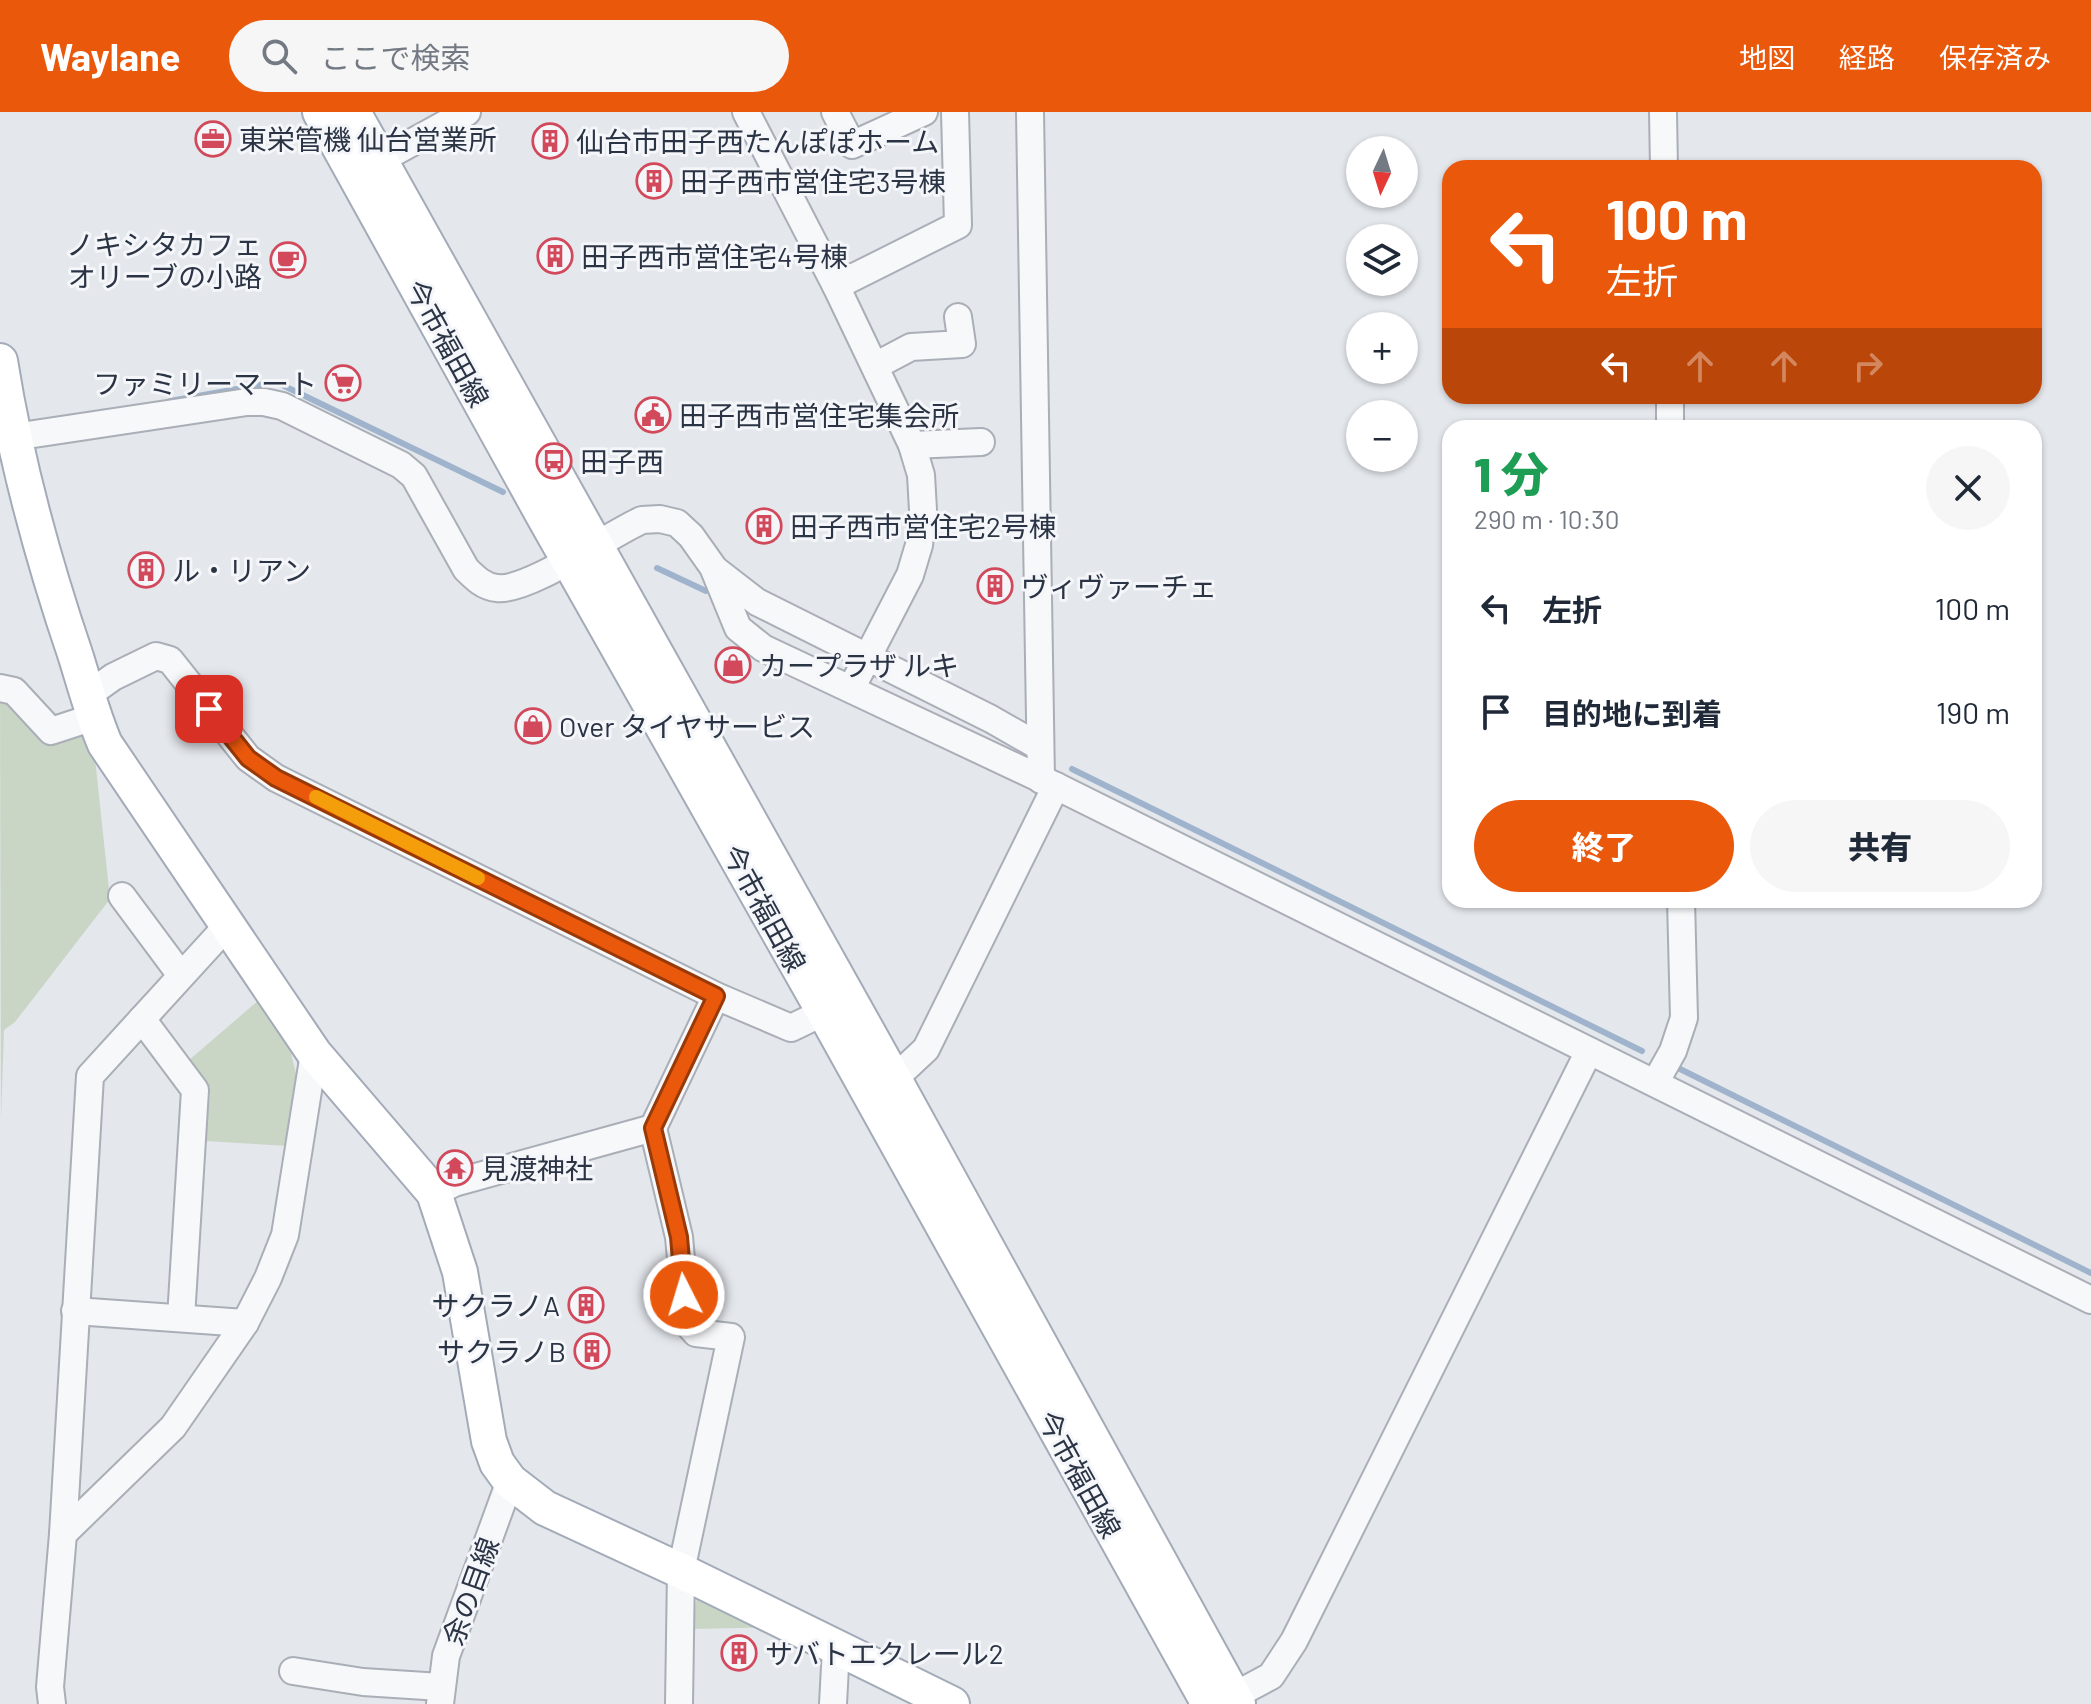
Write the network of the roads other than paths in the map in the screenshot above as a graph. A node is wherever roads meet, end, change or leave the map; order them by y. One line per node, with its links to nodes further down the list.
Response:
1 (320, 112): 19 (main road, 今市福田線)
2 (353, 112): 10 (main road, 今市福田線)
3 (467, 112): 10 (street)
4 (746, 112): 12 (street)
5 (835, 112): 6 (street)
6 (924, 112)
7 (955, 112): 12 (street)
8 (1030, 112): 25 (street)
9 (1663, 112): 11 (street)
10 (380, 160): 19 (main road, 今市福田線)
11 (1664, 160)
12 (836, 286): 15 (street)
13 (958, 317): 15 (street)
14 (0, 361): 16 (main road)
15 (875, 366): 18 (street)
16 (14, 437): 19 (street); 24 (main road)
17 (981, 442): 18 (street)
18 (912, 445): 21 (street)
19 (582, 551): 20 (street); 32 (main road, 今市福田線); 36 (main road, 今市福田線)
20 (713, 567): 21 (street); 23 (street)
21 (868, 657): 23 (street); 25 (street)
22 (0, 688): 24 (street)
23 (851, 689): 26 (street)
24 (91, 706): 29 (main road); 31 (street)
25 (1040, 747): 26 (street)
26 (1049, 783): 34 (street); 36 (street)
27 (122, 896): 30 (street)
28 (1681, 908): 37 (street)
29 (227, 926): 30 (street); 35 (main road)
30 (180, 974): 33 (street)
31 (716, 996): 32 (street); 38 (street)
32 (824, 1012): 50 (main road, 今市福田線)
33 (142, 1019): 41 (street); 42 (street)
34 (1589, 1051): 37 (street); 50 (street)
35 (314, 1053): 39 (main road); 43 (street)
36 (894, 1079): 50 (main road, 今市福田線)
37 (1655, 1083): 40 (street)
38 (653, 1128): 39 (street); 46 (street)
39 (434, 1193): 44 (main road)
40 (2091, 1300)
41 (75, 1311): 42 (street); 45 (street)
42 (181, 1318): 43 (street)
43 (245, 1323): 45 (street)
44 (510, 1481): 46 (main road); 49 (street, 余の目線)
45 (63, 1534): 51 (street)
46 (681, 1571): 47 (main road); 52 (street)
47 (836, 1648): 53 (street); 54 (main road)
48 (293, 1671): 49 (street)
49 (441, 1696)
50 (1225, 1702)
51 (52, 1704)
52 (679, 1704)
53 (833, 1704)
54 (952, 1704)

